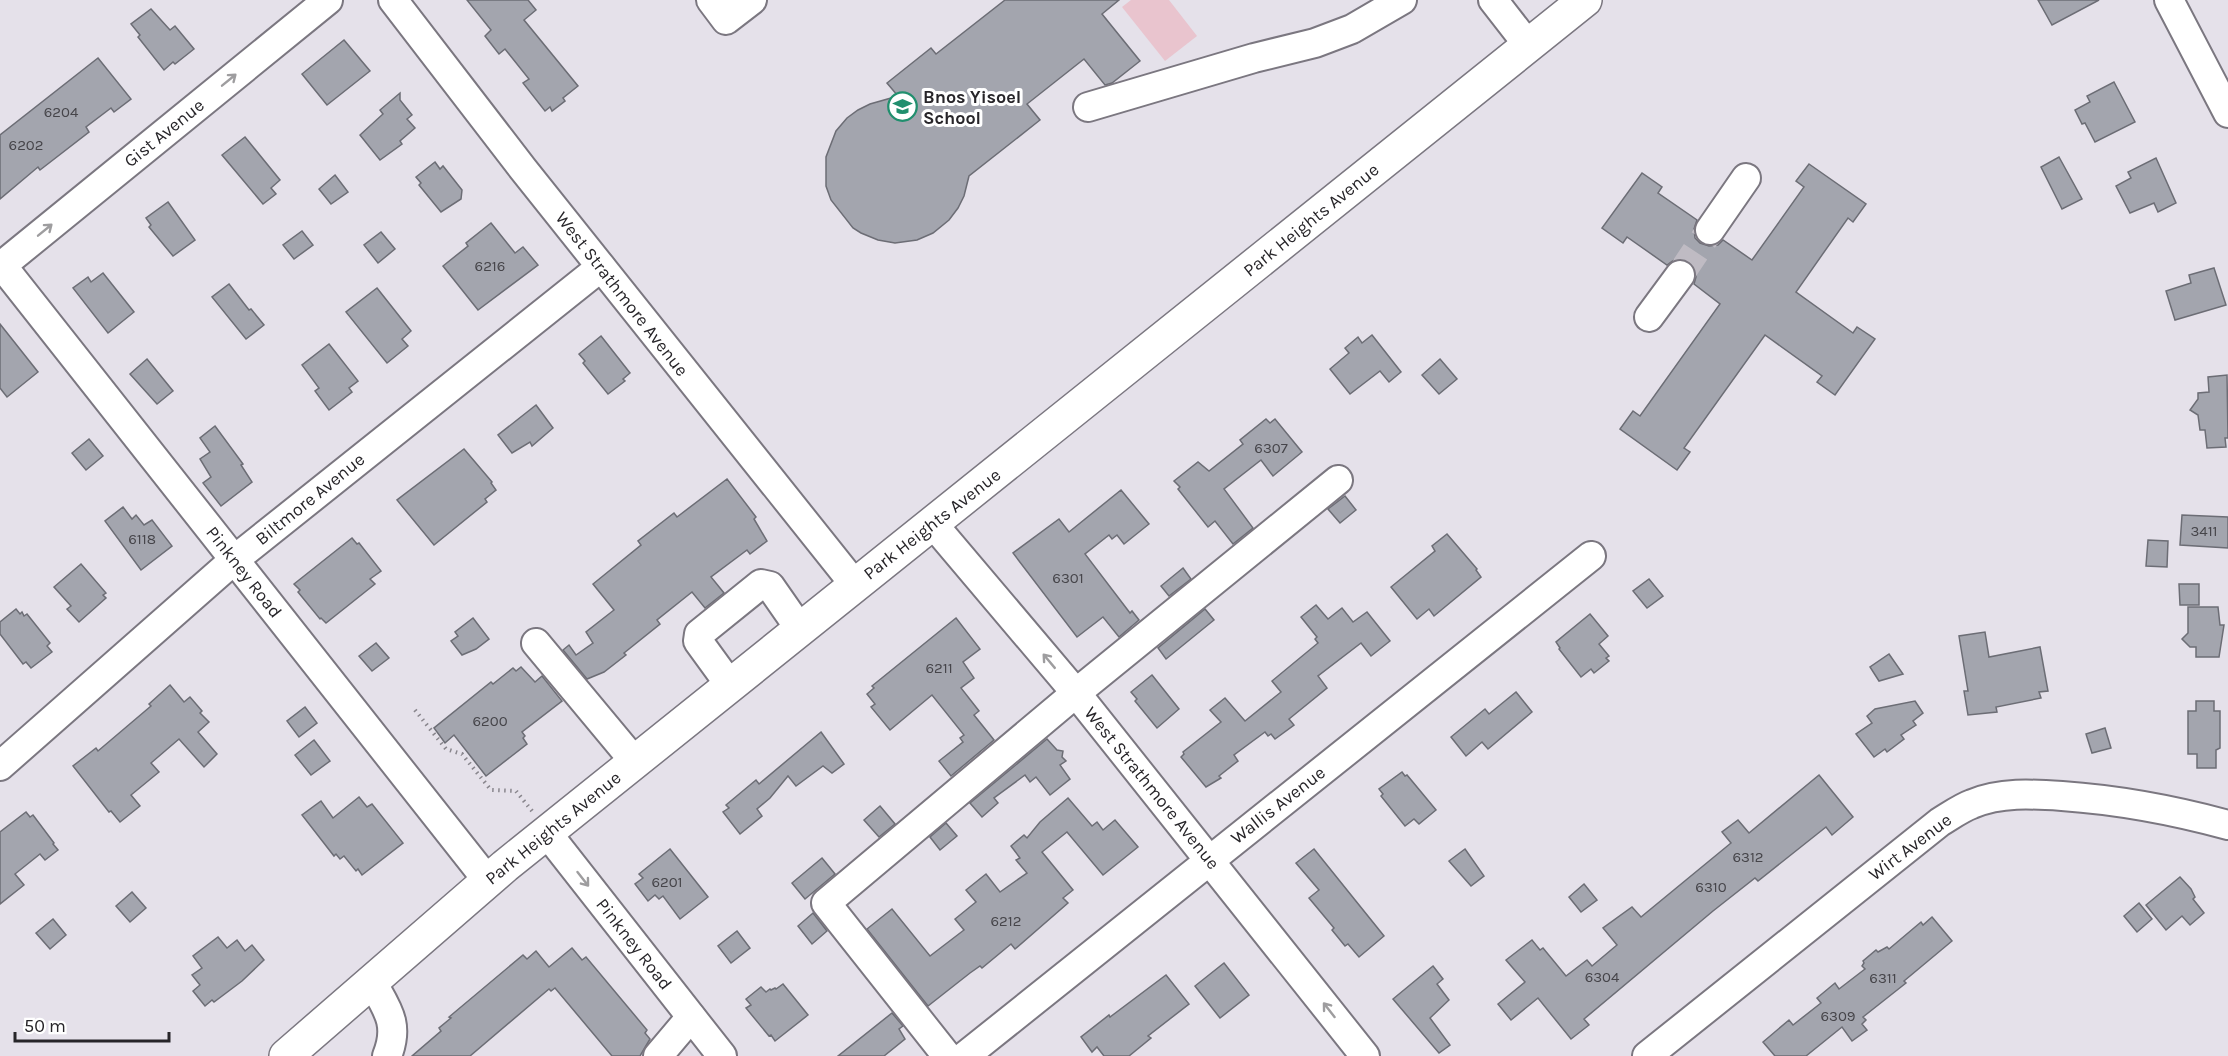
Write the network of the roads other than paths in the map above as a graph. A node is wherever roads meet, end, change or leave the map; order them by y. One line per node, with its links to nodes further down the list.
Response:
1 (328, 0): 14 (street, Gist Avenue, one-way to 1)
2 (393, 0): 15 (street, West Strathmore Avenue)
3 (711, 0): 4 (street)
4 (752, 0)
5 (1402, 0): 10 (street)
6 (1493, 0): 9 (street)
7 (1586, 0): 9 (main road, Park Heights Avenue)
8 (2169, 0): 11 (street)
9 (1528, 45): 19 (main road, Park Heights Avenue)
10 (1088, 107)
11 (2228, 113)
12 (1746, 178): 13 (street)
13 (1710, 230)
14 (1, 265): 21 (street, Pinkney Road)
15 (601, 267): 21 (street, Biltmore Avenue); 22 (street, West Strathmore Avenue)
16 (1680, 275): 17 (street)
17 (1649, 317)
18 (1338, 480): 26 (street)
19 (933, 524): 22 (main road, Park Heights Avenue); 26 (street, West Strathmore Avenue, one-way to 19)
20 (1591, 556): 31 (street, Wallis Avenue)
21 (234, 560): 28 (street, Biltmore Avenue); 32 (street, Pinkney Road)
22 (855, 585): 23 (main road, Park Heights Avenue)
23 (800, 629): 25 (main road, Park Heights Avenue); 25 (street)
24 (536, 643): 27 (street)
25 (730, 685): 27 (main road, Park Heights Avenue)
26 (1076, 693): 31 (street, West Strathmore Avenue); 39 (street)
27 (634, 762): 29 (main road, Park Heights Avenue)
28 (0, 765)
29 (540, 822): 32 (main road, Park Heights Avenue); 34 (street, Pinkney Road, one-way to 34)
30 (2228, 825): 42 (street, Wirt Avenue)
31 (1209, 859): 40 (street, Wallis Avenue); 41 (street, West Strathmore Avenue, one-way to 31)
32 (488, 881): 33 (main road, Park Heights Avenue)
33 (372, 982): 35 (main road, Park Heights Avenue); 36 (street)
34 (691, 1017): 37 (street); 38 (street, Pinkney Road)
35 (286, 1056)
36 (387, 1056)
37 (658, 1056)
38 (722, 1056)
39 (947, 1056)
40 (965, 1056)
41 (1365, 1056)
42 (1647, 1056)

